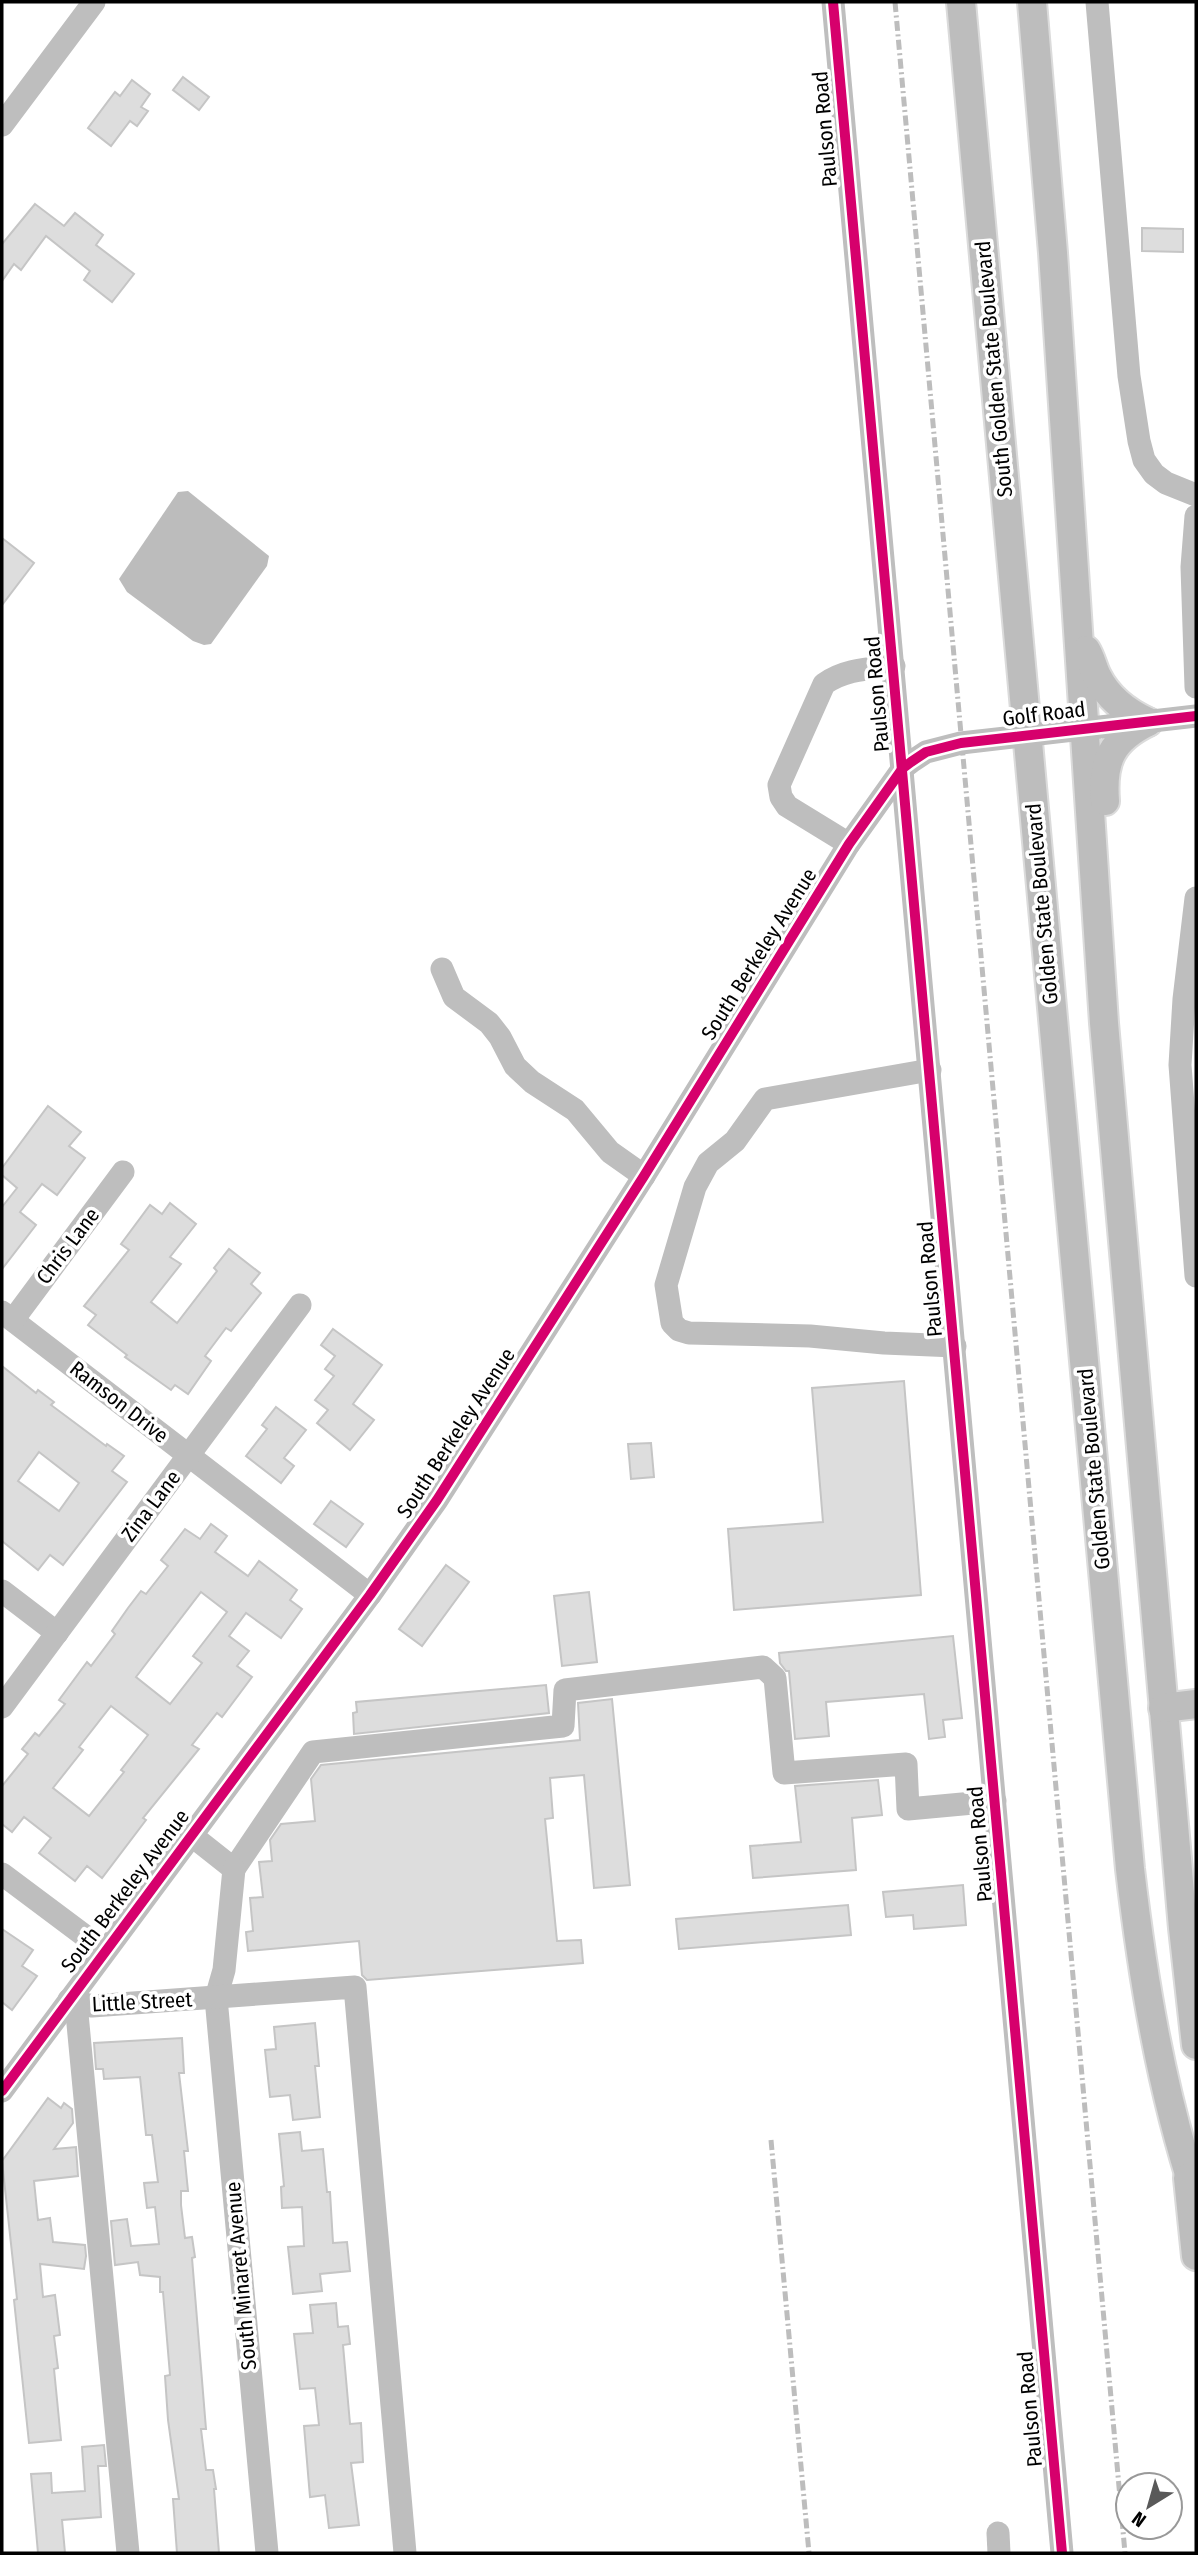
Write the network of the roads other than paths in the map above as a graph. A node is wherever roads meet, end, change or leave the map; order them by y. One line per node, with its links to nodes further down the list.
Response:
1 (94, 2): 6 (street)
2 (833, 2): 11 (street, Paulson Road)
3 (961, 2): 16 (main road, South Golden State Boulevard)
4 (1032, 2): 10 (main road)
5 (1097, 2): 7 (street)
6 (2, 125)
7 (1196, 495)
8 (1196, 516): 9 (street)
9 (1194, 546): 12 (street)
10 (1079, 644): 14 (main road); 15 (main road)
11 (894, 666): 17 (street, Paulson Road); 18 (street)
12 (1196, 687)
13 (1196, 716): 14 (street, Golf Road)
14 (1148, 722): 15 (street, Golf Road); 19 (main road)
15 (1085, 729): 16 (street, Golf Road); 19 (main road)
16 (1027, 736): 17 (street, Golf Road); 46 (main road, Golden State Boulevard)
17 (903, 768): 18 (street, South Berkeley Avenue); 22 (street, Paulson Road)
18 (849, 844): 24 (street, South Berkeley Avenue)
19 (1095, 884): 36 (main road)
20 (1196, 898): 25 (street)
21 (442, 969): 24 (street)
22 (930, 1070): 29 (street, Paulson Road); 29 (street)
23 (123, 1172): 28 (street, Chris Lane)
24 (644, 1176): 32 (street, South Berkeley Avenue)
25 (1193, 1207): 26 (street)
26 (1196, 1276)
27 (300, 1305): 30 (street, Zina Lane)
28 (7, 1316): 30 (street, Ramson Drive)
29 (955, 1346): 37 (street, Paulson Road)
30 (188, 1455): 32 (street, Ramson Drive); 33 (street, Zina Lane)
31 (2, 1591): 33 (street)
32 (370, 1595): 38 (street, South Berkeley Avenue)
33 (57, 1633): 35 (street, Zina Lane)
34 (1196, 1704): 36 (main road)
35 (2, 1707)
36 (1163, 1708): 44 (main road)
37 (996, 1801): 39 (street); 52 (street, Paulson Road)
38 (191, 1835): 39 (street); 41 (street, South Berkeley Avenue)
39 (234, 1869): 42 (street, South Minaret Avenue)
40 (2, 1874): 41 (street)
41 (105, 1951): 43 (street, South Berkeley Avenue)
42 (216, 1998): 43 (street, Little Street); 50 (street, South Minaret Avenue); 51 (street, Little Street)
43 (73, 2001): 45 (street, South Berkeley Avenue); 49 (street)
44 (1196, 2045)
45 (2, 2091)
46 (1186, 2165): 47 (main road, Golden State Boulevard); 48 (main road)
47 (1196, 2196)
48 (1196, 2256)
49 (128, 2553)
50 (267, 2553)
51 (405, 2553)
52 (1062, 2553)

